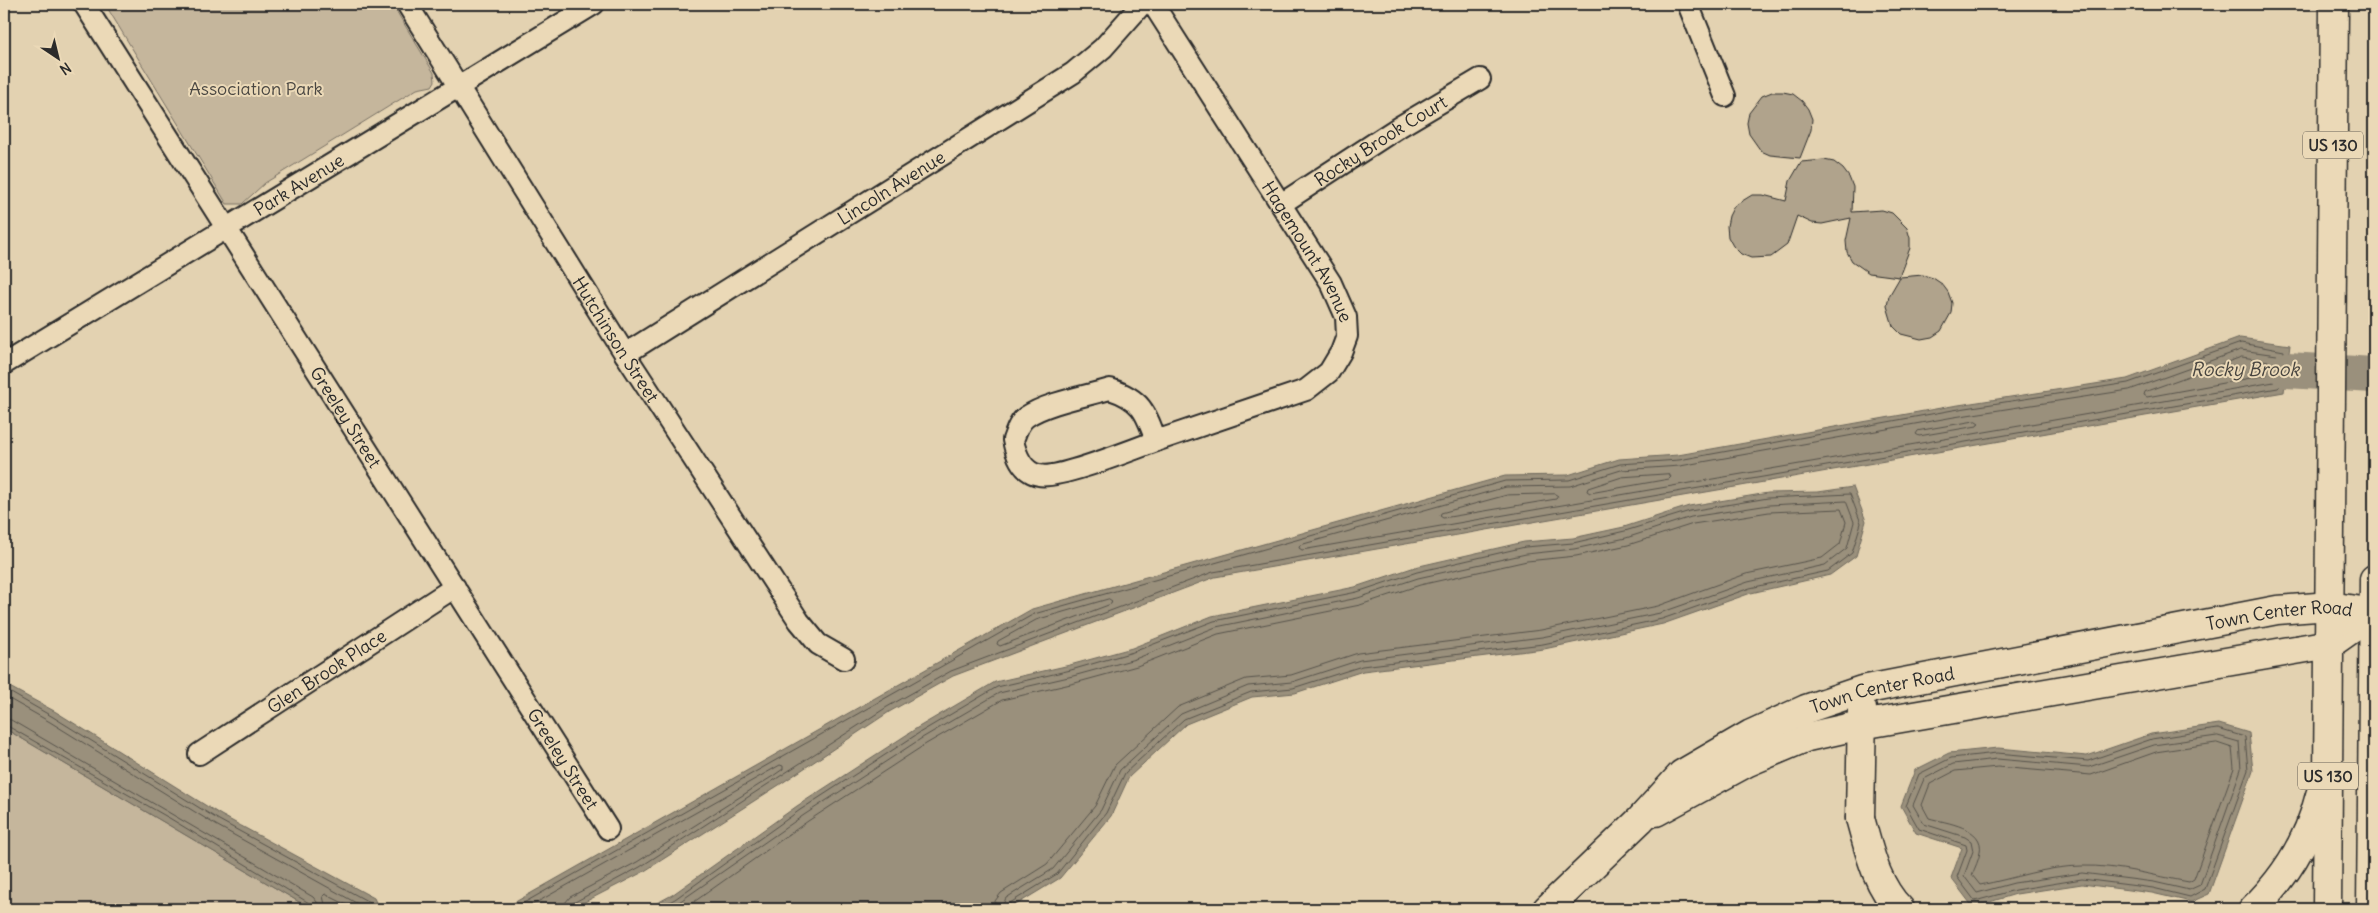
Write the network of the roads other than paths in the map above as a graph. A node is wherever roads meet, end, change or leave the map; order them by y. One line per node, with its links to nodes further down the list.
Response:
1 (84, 4): 12 (street, Greeley Street)
2 (407, 4): 9 (street, Hutchinson Street)
3 (594, 4): 9 (street, Park Avenue)
4 (1142, 4): 13 (street, Lincoln Avenue)
5 (1153, 4): 11 (street, Hagemount Avenue)
6 (1688, 4): 10 (street)
7 (2334, 4): 18 (main road, US 130)
8 (1480, 79): 11 (street, Rocky Brook Court)
9 (459, 87): 12 (street, Park Avenue); 13 (street, Hutchinson Street)
10 (1725, 96)
11 (1281, 204): 15 (street, Hagemount Avenue)
12 (227, 230): 14 (street, Park Avenue); 17 (street, Greeley Street)
13 (625, 354): 21 (street, Hutchinson Street)
14 (4, 364)
15 (1156, 441): 15 (street, Hagemount Avenue)
16 (2374, 579): 19 (main road, US 130)
17 (456, 588): 24 (street, Glen Brook Place); 28 (street, Greeley Street)
18 (2330, 606): 19 (main road, Town Center Road); 20 (main road, US 130); 22 (main road, Town Center Road)
19 (2374, 613): 20 (main road, Town Center Road); 26 (main road, US 130)
20 (2330, 644): 23 (main road, Town Center Road); 25 (main road, US 130)
21 (844, 658)
22 (1862, 690): 23 (main road); 27 (main road, Town Center Road)
23 (1861, 725): 27 (main road, Town Center Road); 30 (main road)
24 (199, 754)
25 (2328, 759): 31 (main road); 32 (main road, US 130)
26 (2373, 794): 33 (main road, US 130)
27 (1640, 820): 29 (main road, Town Center Road)
28 (608, 829)
29 (1547, 909)
30 (1900, 909)
31 (2253, 909)
32 (2327, 909)
33 (2371, 909)

